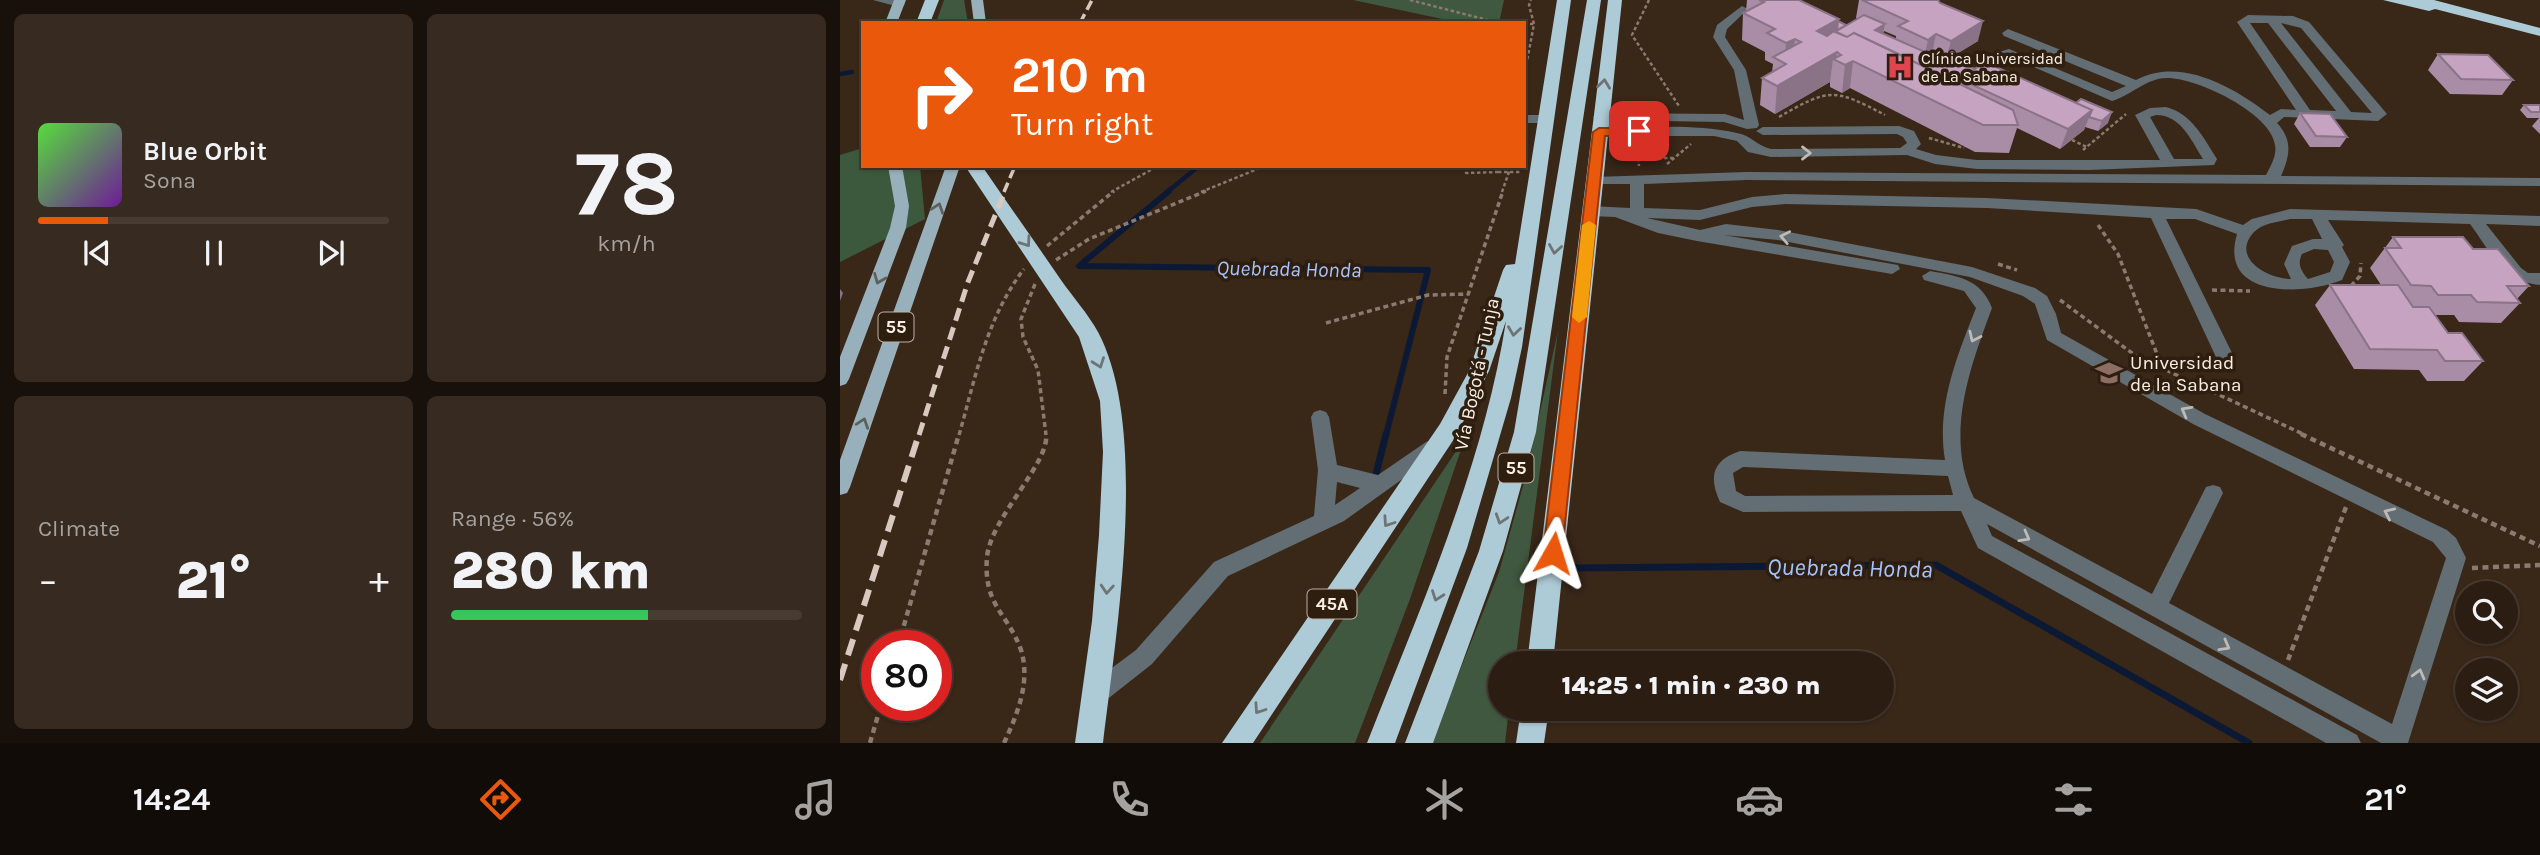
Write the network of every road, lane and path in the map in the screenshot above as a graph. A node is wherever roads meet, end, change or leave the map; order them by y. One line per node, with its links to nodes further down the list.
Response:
1 (879, 0): 12 (street)
2 (932, 0): 17 (highway)
3 (977, 0): 18 (main road)
4 (1410, 0): 19 (path)
5 (1531, 0): 21 (path)
6 (1564, 0): 31 (highway, Vía Bogotá - Tunja / 55)
7 (1594, 0): 110 (highway, 55, one-way to 110)
8 (1615, 0): 34 (highway, 55, one-way to 8)
9 (1648, 0): 35 (path)
10 (2390, 0): 14 (highway)
11 (2418, 0): 14 (highway)
12 (899, 2): 16 (main road)
13 (1742, 9): 36 (street)
14 (2459, 12): 22 (highway)
15 (2271, 19): 28 (street); 29 (street); 29 (street)
16 (892, 21)
17 (924, 21)
18 (980, 21)
19 (1494, 21)
20 (1526, 24): 21 (path)
21 (1534, 24): 25 (path)
22 (2540, 32)
23 (2008, 33): 26 (street)
24 (2005, 52): 26 (street)
25 (1526, 66)
26 (2136, 85): 33 (street)
27 (2141, 115): 39 (path); 43 (street); 43 (street)
28 (2306, 116): 29 (street); 33 (street)
29 (2347, 116)
30 (1526, 119): 31 (street)
31 (1547, 119): 63 (highway, Vía Bogotá - Tunja / 55)
32 (1892, 119): 36 (path)
33 (2269, 123): 54 (street)
34 (1600, 125): 35 (street); 55 (highway, 55)
35 (1684, 129): 36 (street); 44 (path)
36 (1752, 130): 40 (street, one-way to 40); 40 (street)
37 (1929, 138): 41 (path)
38 (2072, 140): 39 (path)
39 (2087, 147): 42 (path)
40 (1908, 151): 43 (street)
41 (1974, 153)
42 (2080, 153)
43 (2169, 163)
44 (1667, 165)
45 (895, 168): 82 (main road, 55, one-way to 82)
46 (952, 168): 89 (main road, 55, one-way to 46)
47 (974, 168): 101 (highway, one-way to 101)
48 (1154, 168): 68 (path)
49 (1260, 168): 72 (path)
50 (1467, 168): 52 (path)
51 (1510, 168): 77 (path)
52 (1498, 172)
53 (1637, 179): 54 (street); 55 (street); 60 (street)
54 (2272, 179): 56 (street)
55 (1594, 181): 58 (highway, 55)
56 (2540, 182)
57 (2082, 208): 60 (street); 61 (street); 81 (path)
58 (1590, 211): 59 (street); 99 (highway, 55)
59 (1619, 213): 60 (street); 69 (street)
60 (1637, 214)
61 (2156, 214): 66 (street); 80 (street)
62 (2317, 214): 64 (street); 66 (street); 67 (street)
63 (1531, 215): 85 (highway, 45A); 109 (highway, Vía Bogotá - Tunja / 55, one-way to 109)
64 (2474, 219): 65 (street); 75 (street)
65 (2540, 221)
66 (2245, 231): 76 (street)
67 (2336, 245): 76 (street); 76 (street)
68 (1045, 247)
69 (1860, 257): 86 (street, one-way to 86); 91 (street, one-way to 69)
70 (1985, 260): 73 (path)
71 (1029, 263): 98 (path)
72 (1050, 265)
73 (2021, 272)
74 (1039, 278): 106 (path)
75 (2540, 279)
76 (2304, 285)
77 (1469, 293): 79 (path); 83 (path)
78 (2058, 298): 81 (path)
79 (1326, 323)
80 (2225, 357)
81 (2162, 369): 94 (path)
82 (840, 379)
83 (1444, 405)
84 (1320, 417): 87 (street)
85 (1441, 441): 88 (street); 108 (highway, 45A, one-way to 108)
86 (1954, 468): 92 (street); 92 (street)
87 (1328, 470): 88 (street); 93 (street)
88 (1383, 484): 93 (street)
89 (840, 487)
90 (2213, 492): 97 (street)
91 (2351, 495): 96 (street, one-way to 91); 100 (path)
92 (1966, 503): 97 (street, one-way to 97); 112 (street)
93 (1325, 521): 101 (street)
94 (2540, 546)
95 (2540, 565): 96 (path)
96 (2451, 569): 104 (street, one-way to 96)
97 (2156, 608): 100 (street, one-way to 100)
98 (903, 630)
99 (1541, 651)
100 (2283, 677): 104 (street)
101 (1097, 693): 107 (highway)
102 (876, 721): 105 (path)
103 (1533, 721): 111 (highway)
104 (2396, 741)
105 (870, 743)
106 (1004, 743)
107 (1089, 743)
108 (1236, 743)
109 (1381, 743)
110 (1419, 743)
111 (1530, 743)
112 (2348, 743)

